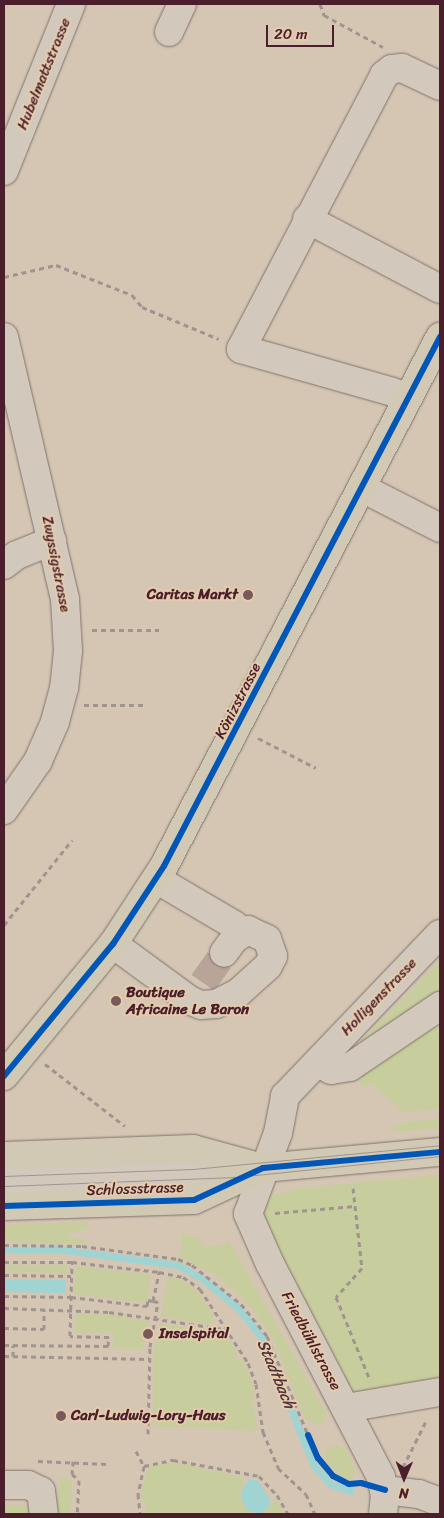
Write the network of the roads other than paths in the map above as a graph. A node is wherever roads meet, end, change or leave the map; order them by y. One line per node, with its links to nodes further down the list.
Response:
1 (71, 4): 5 (street, Hubelmattstrasse)
2 (182, 4): 3 (street)
3 (169, 32)
4 (440, 86): 6 (street)
5 (4, 171)
6 (307, 219): 7 (street); 10 (street)
7 (440, 289)
8 (4, 337): 13 (street, Zwyssigstrasse)
9 (440, 338): 11 (main road, Könizstrasse)
10 (393, 392)
11 (362, 488): 12 (street); 16 (main road, Könizstrasse)
12 (440, 528)
13 (52, 541): 14 (street); 15 (street, Zwyssigstrasse)
14 (4, 565)
15 (4, 810)
16 (156, 879): 17 (street); 19 (main road, Könizstrasse)
17 (241, 932): 19 (street); 20 (street)
18 (440, 934): 23 (street, Holligenstrasse)
19 (116, 939): 21 (street); 24 (main road, Könizstrasse)
20 (224, 954)
21 (203, 983)
22 (440, 1006): 23 (street)
23 (319, 1061): 27 (street, Holligenstrasse)
24 (4, 1076)
25 (440, 1152): 27 (main road, Schlossstrasse)
26 (4, 1156): 27 (main road, Schlossstrasse)
27 (263, 1168): 28 (street); 29 (main road, Schlossstrasse); 31 (street, Friedbühlstrasse)
28 (4, 1181)
29 (4, 1206)
30 (435, 1403): 31 (street)
31 (346, 1408): 33 (street, Friedbühlstrasse)
32 (4, 1485): 35 (street)
33 (384, 1502): 34 (street)
34 (440, 1502)
35 (44, 1514)

